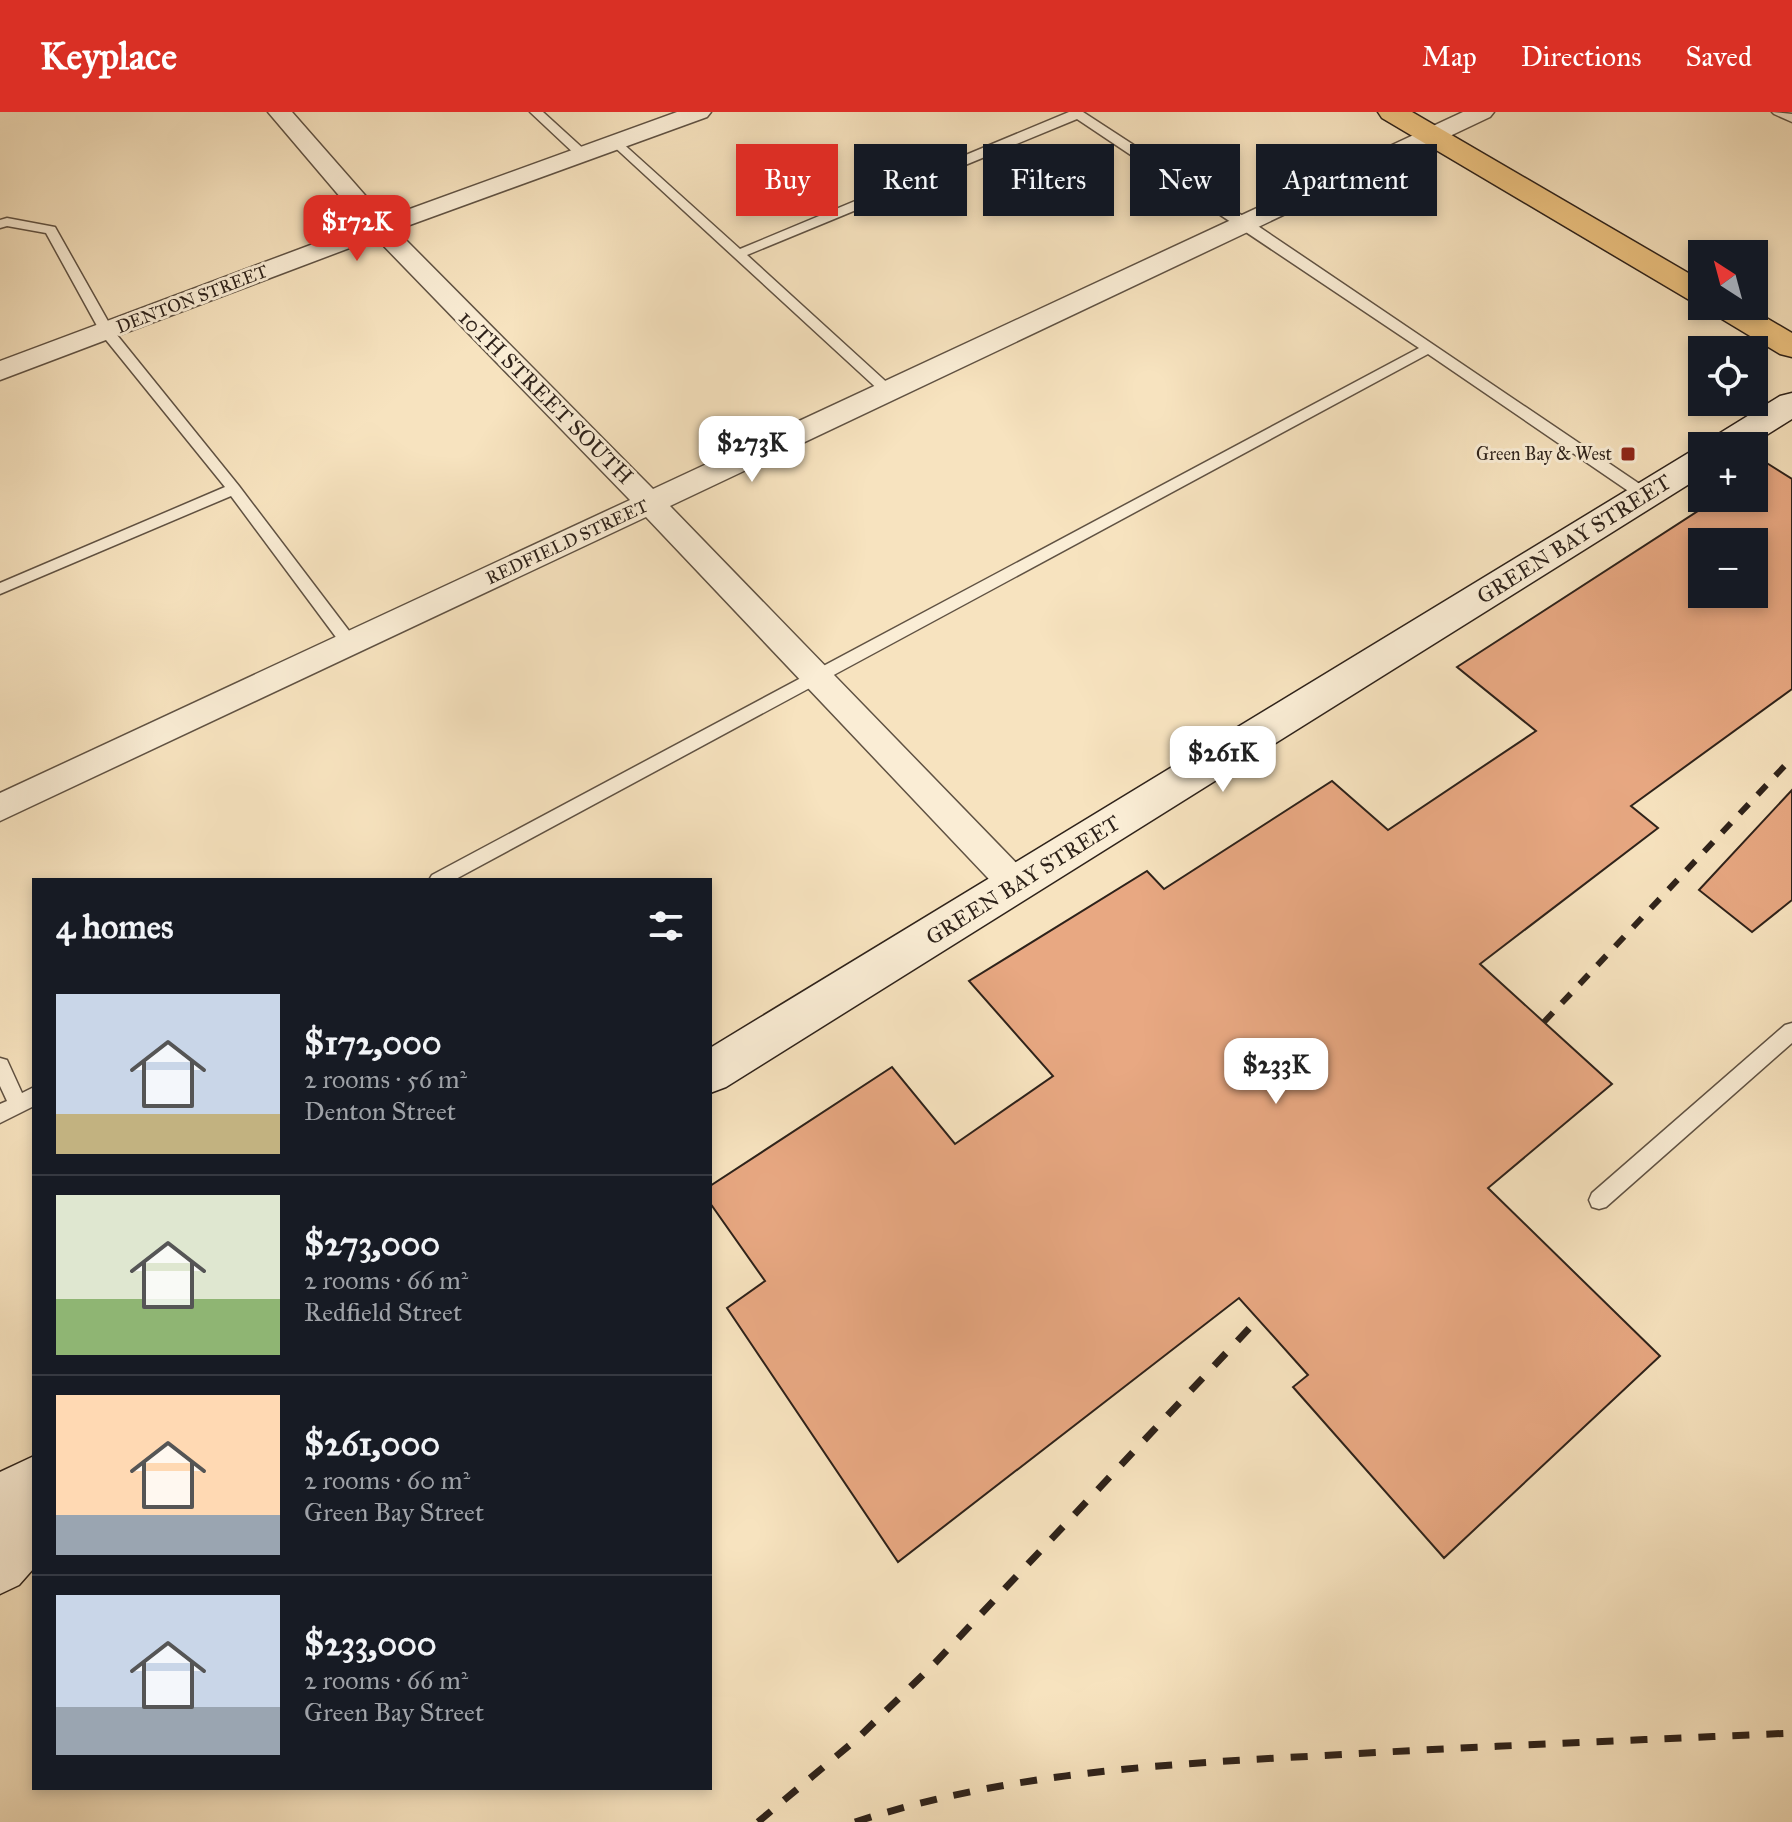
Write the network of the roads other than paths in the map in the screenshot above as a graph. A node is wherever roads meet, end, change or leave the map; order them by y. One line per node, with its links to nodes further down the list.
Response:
1 (280, 112): 14 (street, 10TH STREET SOUTH)
2 (536, 112): 11 (lane)
3 (699, 112): 10 (street, DENTON STREET)
4 (1392, 112): 9 (main road)
5 (1482, 112): 9 (street, REDFIELD STREET)
6 (1778, 112): 8 (lane)
7 (1077, 113): 12 (lane); 15 (lane)
8 (1792, 119)
9 (1432, 135): 12 (street, REDFIELD STREET); 16 (main road)
10 (615, 142): 11 (street, DENTON STREET); 15 (lane)
11 (583, 155): 14 (street, DENTON STREET)
12 (1245, 223): 20 (lane); 22 (street, REDFIELD STREET)
13 (0, 224): 18 (lane)
14 (380, 228): 18 (street, DENTON STREET); 28 (street, 10TH STREET SOUTH)
15 (739, 254): 22 (lane)
16 (1688, 286)
17 (1747, 320): 19 (main road)
18 (107, 332): 21 (street, DENTON STREET); 26 (lane)
19 (1792, 347)
20 (1429, 348): 27 (lane); 31 (lane)
21 (0, 371)
22 (888, 391): 28 (street, REDFIELD STREET)
23 (1792, 404): 24 (street)
24 (1747, 432)
25 (1688, 469): 27 (street, GREEN BAY STREET)
26 (234, 489): 29 (lane); 30 (lane)
27 (1645, 495): 34 (street, GREEN BAY STREET)
28 (650, 503): 30 (street, REDFIELD STREET); 31 (street, 10TH STREET SOUTH)
29 (0, 589)
30 (350, 644): 32 (street, REDFIELD STREET)
31 (817, 678): 33 (lane); 34 (street, 10TH STREET SOUTH)
32 (0, 808)
33 (442, 878)
34 (1016, 885): 37 (street, GREEN BAY STREET)
35 (1792, 1031): 39 (lane)
36 (0, 1066): 38 (lane)
37 (712, 1071)
38 (17, 1105)
39 (1599, 1200)
40 (32, 1484): 41 (street)
41 (0, 1502)
42 (32, 1528): 43 (street)
43 (0, 1566)

